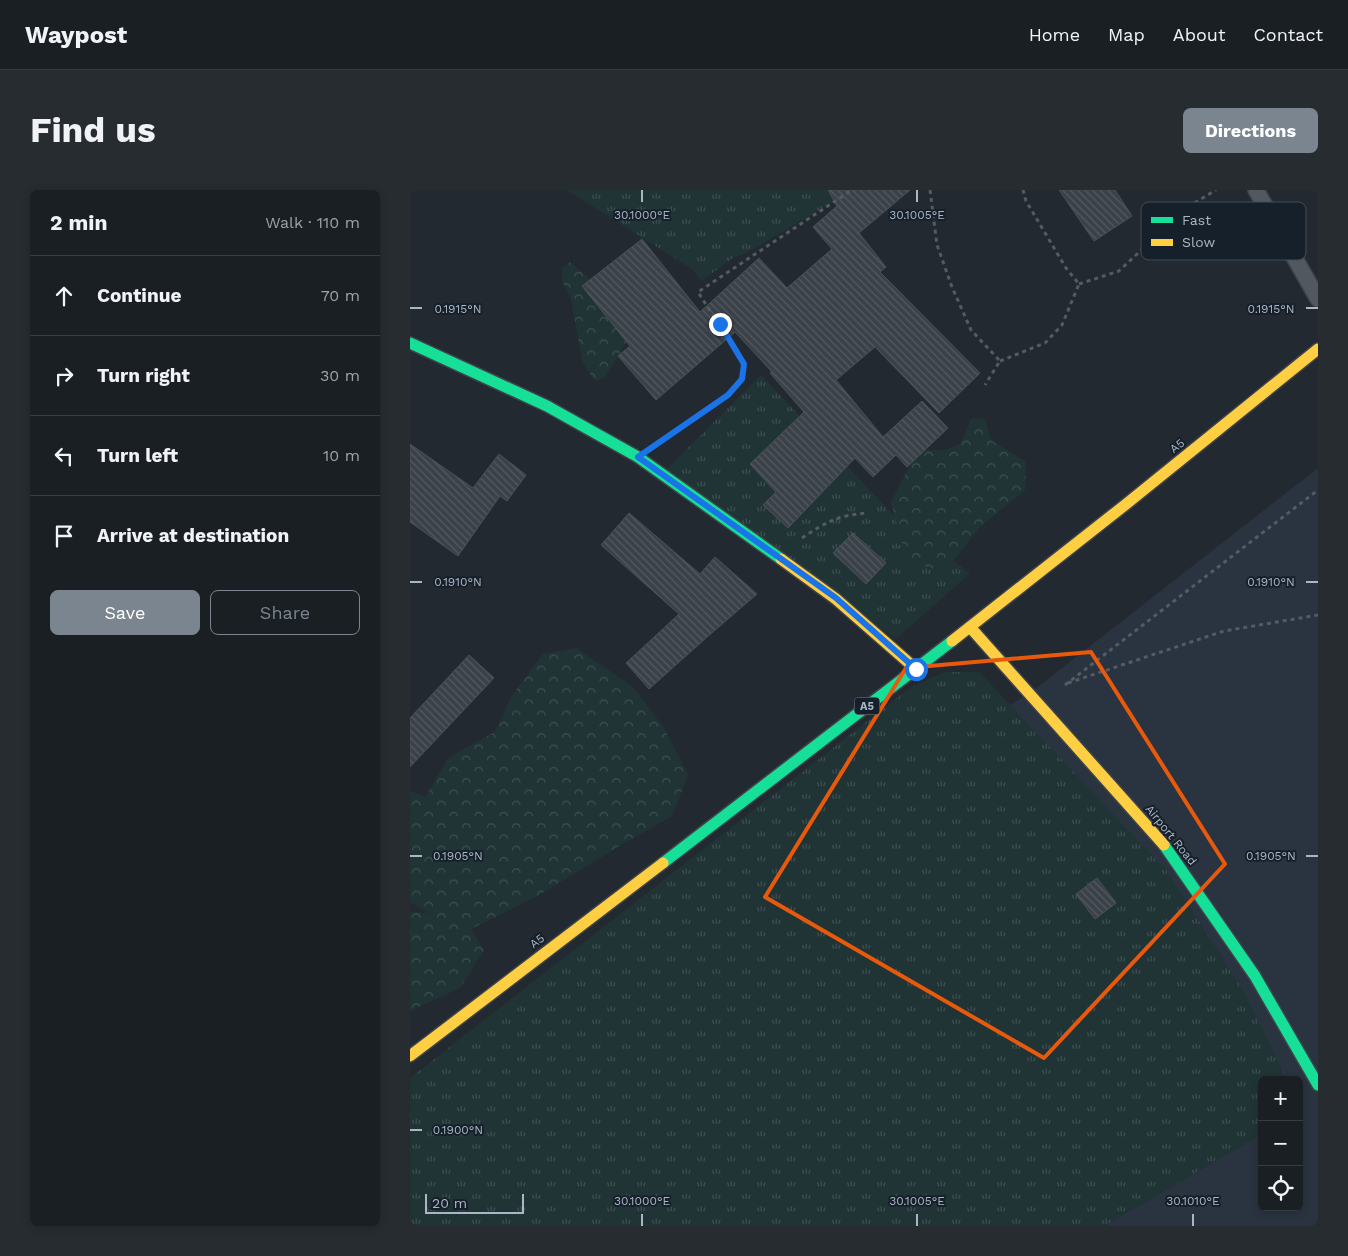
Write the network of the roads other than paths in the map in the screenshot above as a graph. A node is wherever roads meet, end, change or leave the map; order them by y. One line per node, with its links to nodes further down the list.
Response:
1 (1256, 190): 2 (lane)
2 (1263, 202)
3 (1296, 260): 4 (lane)
4 (1318, 299)
5 (410, 343): 8 (main road)
6 (1318, 350): 7 (main road, A5 / A5)
7 (970, 627): 8 (main road, A5 / A5); 10 (main road, Airport Road)
8 (916, 669): 9 (main road, A5 / A5)
9 (410, 1056)
10 (1318, 1085)

